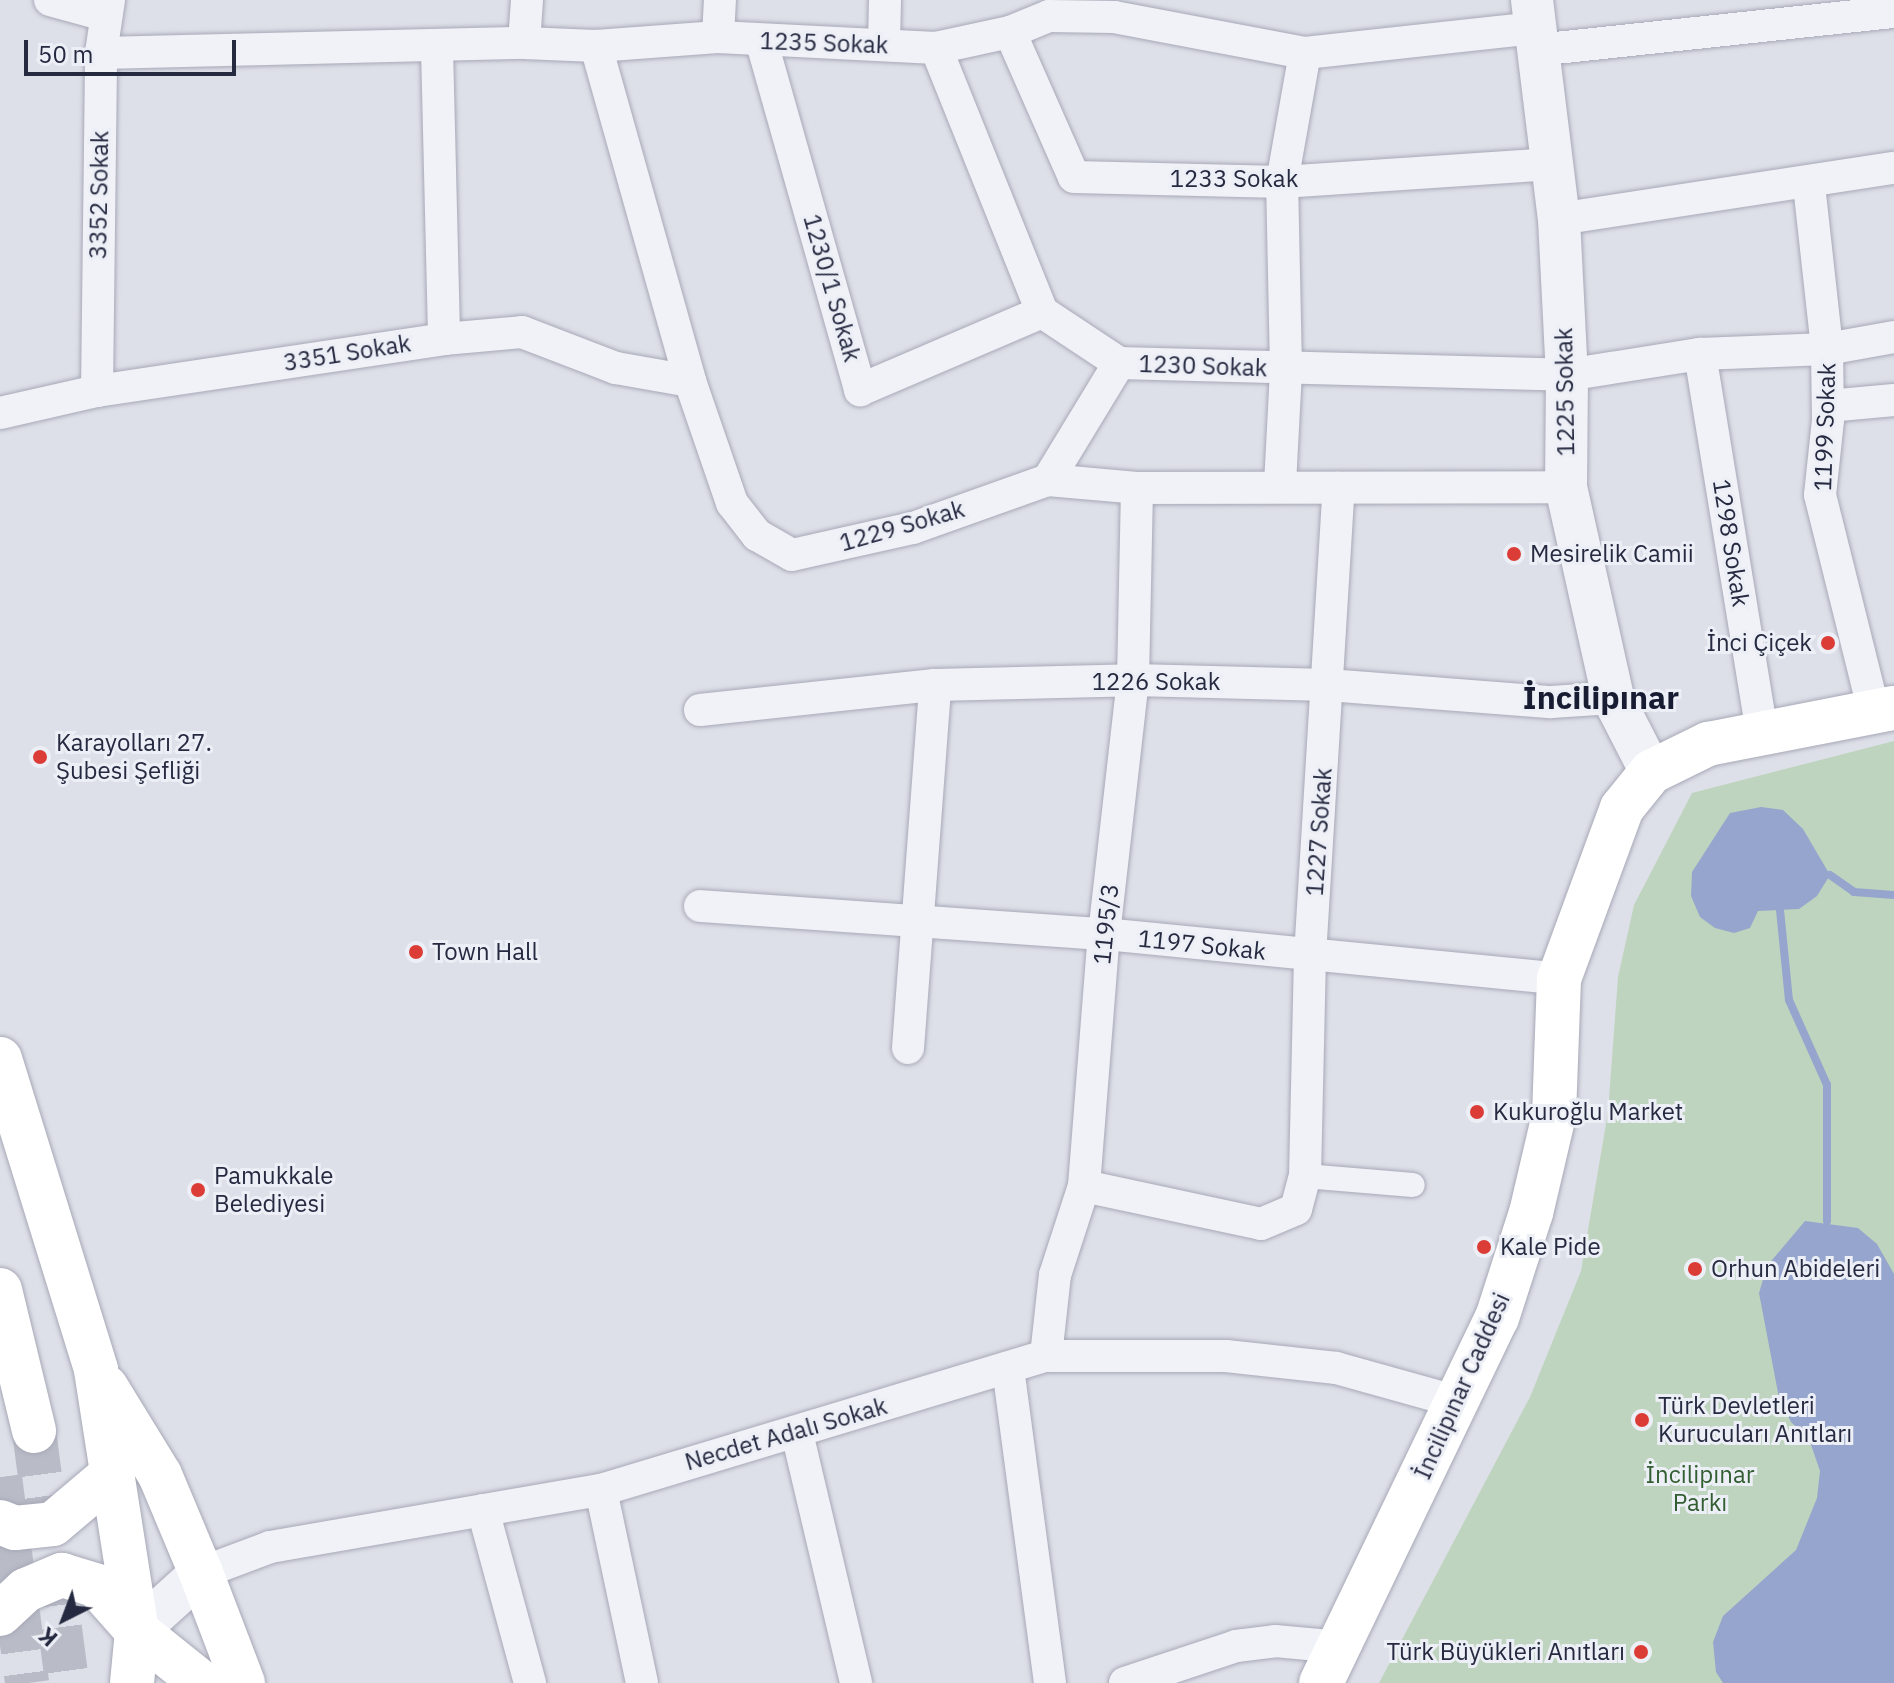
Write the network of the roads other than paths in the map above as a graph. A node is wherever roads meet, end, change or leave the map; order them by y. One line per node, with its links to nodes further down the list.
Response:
1 (50, 0): 5 (street)
2 (527, 0): 10 (street)
3 (720, 0): 9 (street)
4 (885, 0): 12 (street)
5 (107, 8): 16 (street, 3352 Sokak)
6 (1894, 12): 7 (street, 1235 Sokak)
7 (1536, 26): 17 (street, 1235 Sokak); 18 (street, 1225 Sokak)
8 (1010, 32): 15 (street, 1235 Sokak); 17 (street, 1235 Sokak); 20 (street, 1233 Sokak)
9 (718, 37): 11 (street, 1235 Sokak); 13 (street, 1235 Sokak)
10 (524, 43): 13 (street, 1235 Sokak); 14 (street, 1235 Sokak)
11 (762, 43): 12 (street, 1235 Sokak); 23 (street, 1230/1 Sokak)
12 (884, 44): 15 (street, 1235 Sokak)
13 (596, 46): 31 (street, 1229 Sokak)
14 (437, 48): 16 (street, 1235 Sokak); 25 (street)
15 (936, 48): 23 (street)
16 (101, 53): 32 (street, 3352 Sokak)
17 (1305, 53): 20 (street)
18 (1552, 164): 20 (street, 1233 Sokak); 22 (street, 1225 Sokak)
19 (1894, 168): 21 (street)
20 (1282, 182): 29 (street)
21 (1809, 185): 22 (street); 26 (street, 1199 Sokak)
22 (1559, 219): 30 (street, 1225 Sokak)
23 (1042, 312): 28 (street, 1230 Sokak)
24 (1894, 337): 26 (street, 1230 Sokak)
25 (444, 339): 31 (street, 3351 Sokak); 32 (street, 3351 Sokak)
26 (1827, 349): 27 (street, 1230 Sokak); 34 (street, 1199 Sokak)
27 (1700, 354): 30 (street, 1230 Sokak); 47 (street, 1298 Sokak)
28 (1119, 363): 29 (street, 1230 Sokak); 36 (street)
29 (1286, 369): 30 (street, 1230 Sokak); 37 (street)
30 (1567, 375): 38 (street, 1225 Sokak)
31 (690, 381): 36 (street, 1229 Sokak)
32 (97, 391): 35 (street, 3351 Sokak)
33 (1894, 400): 34 (street)
34 (1828, 406): 46 (street, 1199 Sokak)
35 (0, 413)
36 (1048, 480): 39 (street, 1229 Sokak)
37 (1280, 485): 39 (street, 1229 Sokak); 40 (street, 1229 Sokak)
38 (1566, 487): 40 (street, 1229 Sokak); 44 (street, 1225 Sokak)
39 (1137, 488): 41 (street, 1195/3)
40 (1339, 488): 43 (street, 1227 Sokak)
41 (1133, 680): 42 (street, 1226 Sokak); 43 (street, 1226 Sokak); 51 (street, 1195/3)
42 (935, 685): 45 (street, 1226 Sokak); 50 (street)
43 (1328, 685): 44 (street, 1226 Sokak); 52 (street, 1227 Sokak)
44 (1613, 698): 48 (street, 1225 Sokak)
45 (700, 710)
46 (1884, 710): 47 (main road, İncilipınar Caddesi)
47 (1762, 732): 48 (main road, İncilipınar Caddesi)
48 (1651, 772): 53 (main road, İncilipınar Caddesi)
49 (700, 906): 50 (street, 1197 Sokak)
50 (916, 922): 51 (street, 1197 Sokak); 54 (street)
51 (1104, 934): 52 (street, 1197 Sokak); 58 (street, 1195/3)
52 (1310, 956): 53 (street, 1197 Sokak); 56 (street, 1227 Sokak)
53 (1559, 979): 63 (main road, İncilipınar Caddesi)
54 (908, 1048)
55 (0, 1059): 62 (main road)
56 (1305, 1176): 57 (street); 58 (street, 1227 Sokak)
57 (1413, 1185)
58 (1084, 1186): 60 (street, 1195/3)
59 (0, 1290): 64 (main road)
60 (1046, 1356): 61 (street, Necdet Adalı Sokak); 63 (street, Necdet Adalı Sokak)
61 (1008, 1368): 65 (street, Necdet Adalı Sokak); 80 (street)
62 (96, 1370): 66 (main road); 70 (main road)
63 (1458, 1402): 73 (main road, İncilipınar Caddesi)
64 (34, 1431)
65 (797, 1433): 67 (street, Necdet Adalı Sokak); 79 (street)
66 (112, 1474): 69 (main road); 72 (main road)
67 (601, 1490): 68 (street, Necdet Adalı Sokak); 78 (street)
68 (483, 1510): 70 (street, Necdet Adalı Sokak); 77 (street)
69 (0, 1522)
70 (201, 1573): 72 (street, Necdet Adalı Sokak); 76 (main road)
71 (0, 1614): 72 (main road)
72 (137, 1631): 74 (main road); 75 (main road)
73 (1331, 1665): 81 (street)
74 (132, 1683)
75 (202, 1683)
76 (243, 1683)
77 (530, 1683)
78 (642, 1683)
79 (856, 1683)
80 (1050, 1683)
81 (1125, 1683)

